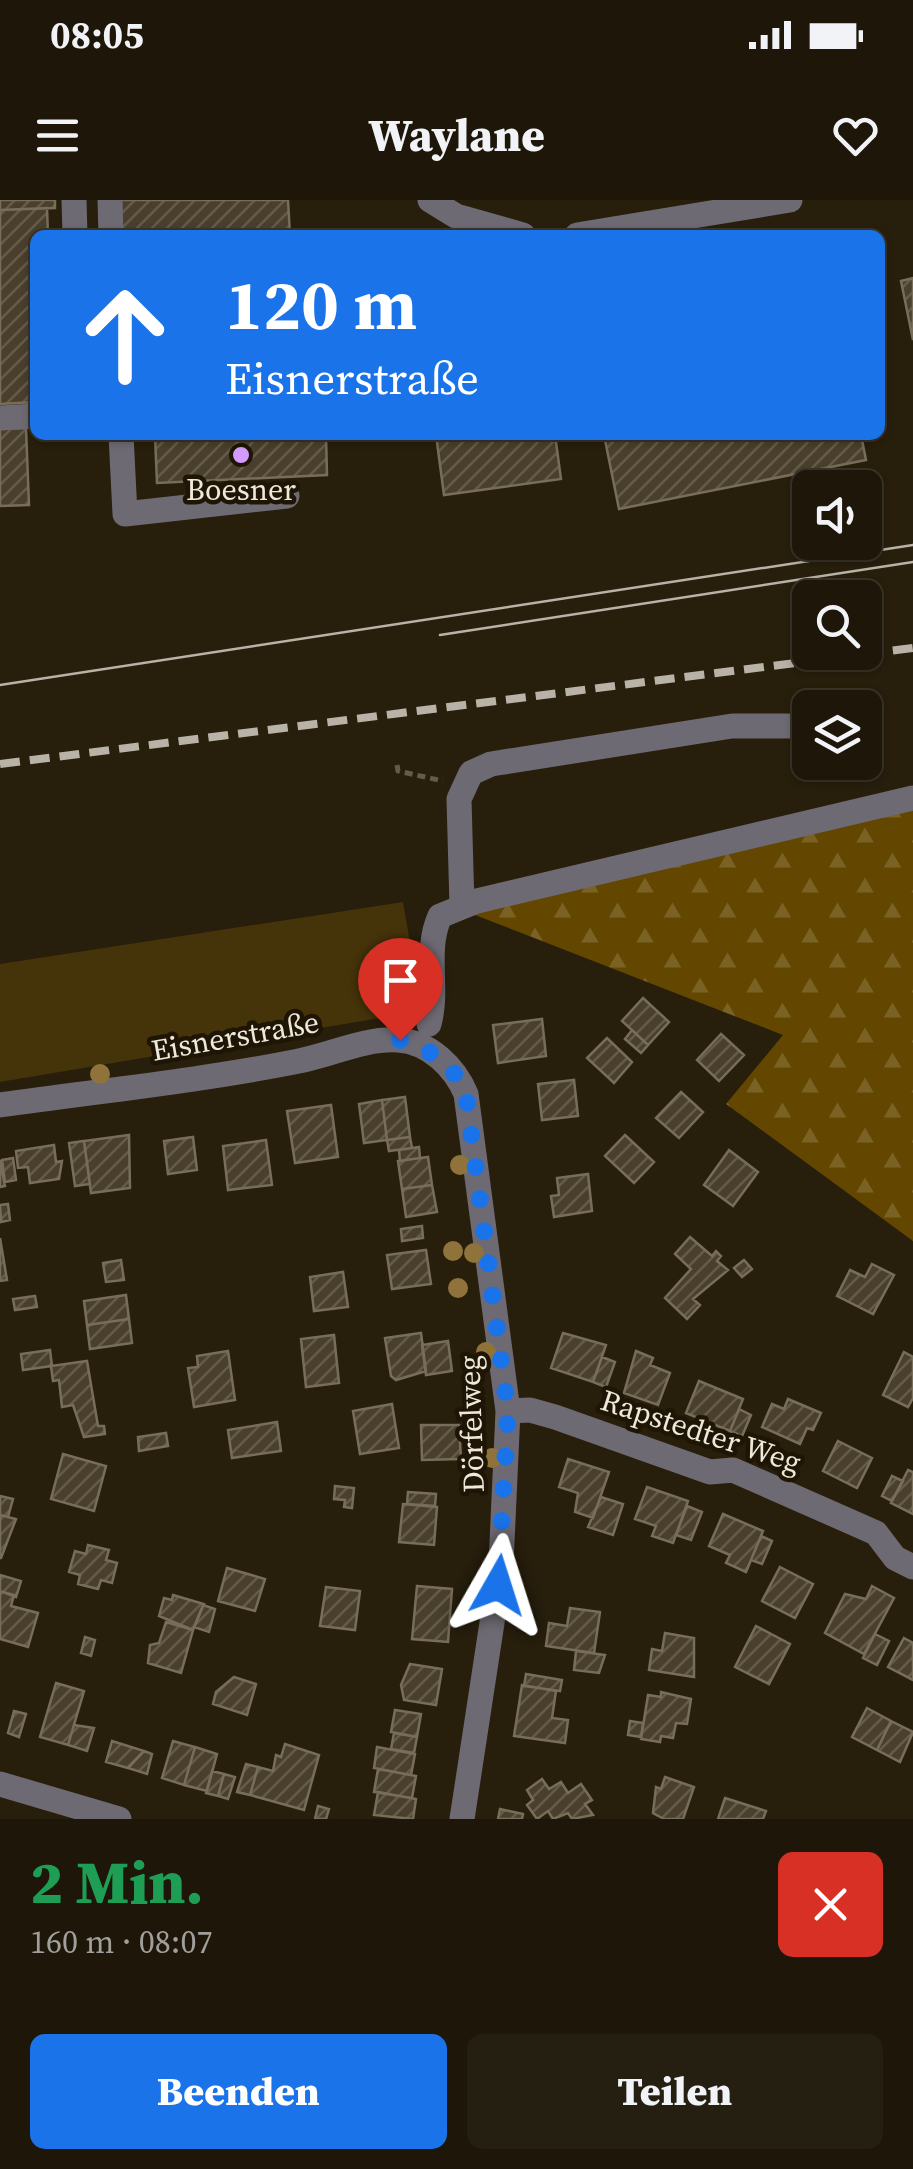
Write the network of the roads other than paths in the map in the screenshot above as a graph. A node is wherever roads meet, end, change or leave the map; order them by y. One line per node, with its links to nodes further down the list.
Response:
1 (74, 200): 5 (street)
2 (110, 200): 6 (street)
3 (430, 200): 7 (street)
4 (790, 200): 8 (street)
5 (75, 230)
6 (112, 230)
7 (505, 230)
8 (607, 230)
9 (30, 416): 10 (street)
10 (0, 418)
11 (121, 440): 12 (street)
12 (288, 496)
13 (792, 726): 15 (street)
14 (913, 798): 15 (street)
15 (462, 907): 16 (street)
16 (430, 1024)
17 (0, 1105): 18 (street, Eisnerstraße)
18 (473, 1145): 19 (street, Dörfelweg)
19 (508, 1412): 20 (street, Rapstedter Weg); 23 (street, Dörfelweg)
20 (913, 1567)
21 (0, 1784): 22 (street)
22 (120, 1819)
23 (462, 1819)

